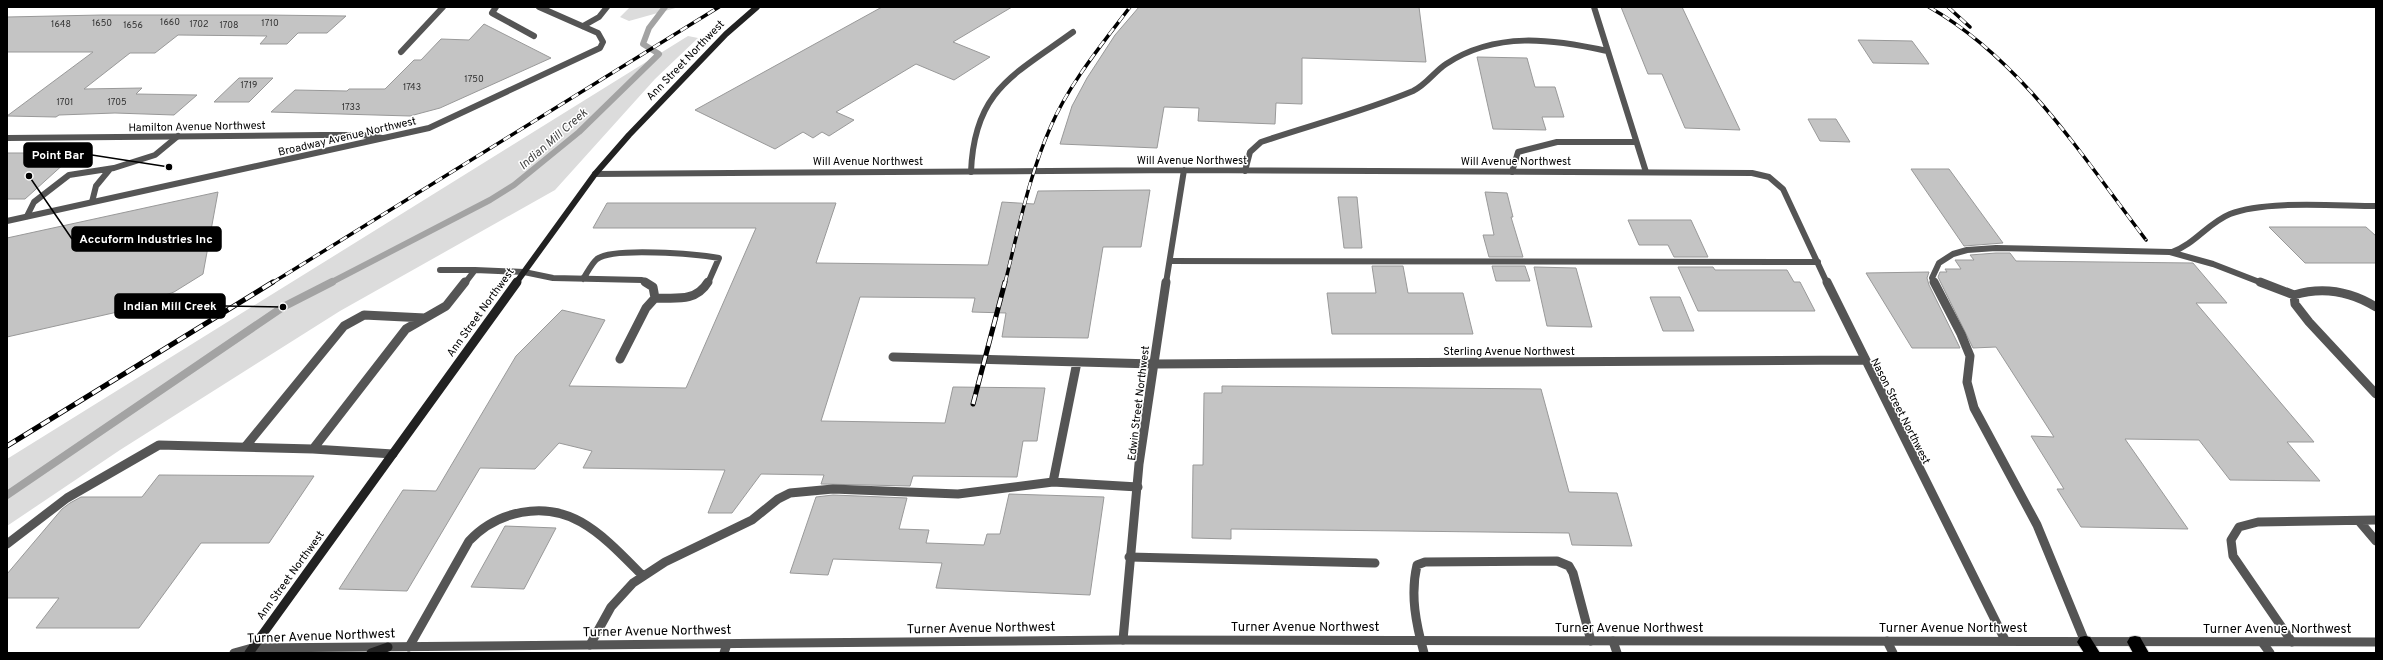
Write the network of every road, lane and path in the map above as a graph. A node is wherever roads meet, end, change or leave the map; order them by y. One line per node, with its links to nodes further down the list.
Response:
1 (443, 7): 11 (street)
2 (496, 7): 9 (street)
3 (607, 7): 7 (street)
4 (757, 7): 22 (main road, Ann Street Northwest)
5 (1594, 7): 10 (street)
6 (542, 8): 7 (street, Broadway Avenue Northwest)
7 (583, 26): 14 (street, Broadway Avenue Northwest)
8 (1073, 32): 19 (street)
9 (534, 36)
10 (1607, 51): 15 (street); 18 (street)
11 (401, 52)
12 (178, 136): 13 (street, Hamilton Avenue Northwest); 14 (street, Hamilton Avenue Northwest); 16 (street)
13 (7, 138)
14 (387, 138): 24 (street, Broadway Avenue Northwest)
15 (1636, 142): 20 (street); 21 (street)
16 (110, 169): 24 (street); 26 (street)
17 (1184, 170): 18 (street, Will Avenue Northwest); 19 (street, Will Avenue Northwest); 29 (street, Edwin Street Northwest)
18 (1245, 170): 20 (street, Will Avenue Northwest)
19 (971, 172): 22 (street, Will Avenue Northwest)
20 (1512, 172): 21 (street, Will Avenue Northwest)
21 (1646, 172): 23 (street, Will Avenue Northwest)
22 (595, 174): 33 (main road, Ann Street Northwest)
23 (1783, 189): 30 (street, Nason Street Northwest)
24 (92, 202): 26 (street, Broadway Avenue Northwest)
25 (2376, 206): 28 (street)
26 (27, 216): 27 (street, Broadway Avenue Northwest)
27 (7, 221)
28 (2170, 252): 35 (street); 70 (street)
29 (1170, 262): 30 (street); 43 (street, Edwin Street Northwest)
30 (1818, 262): 41 (street, Nason Street Northwest)
31 (440, 270): 32 (street)
32 (475, 270): 33 (street); 38 (street)
33 (524, 272): 34 (street); 47 (main road, Ann Street Northwest)
34 (583, 279): 36 (street); 36 (street)
35 (2294, 295): 37 (street); 44 (street)
36 (655, 298): 40 (street)
37 (2376, 307)
38 (426, 318): 45 (street); 46 (street)
39 (893, 357): 42 (street, Sterling Avenue Northwest)
40 (620, 359)
41 (1864, 360): 43 (street, Sterling Avenue Northwest); 58 (street, Nason Street Northwest)
42 (1077, 362): 43 (street, Sterling Avenue Northwest); 48 (street)
43 (1154, 364): 49 (street, Edwin Street Northwest)
44 (2376, 394)
45 (245, 447): 46 (street); 53 (street)
46 (313, 449): 47 (street)
47 (393, 454): 72 (main road, Ann Street Northwest)
48 (1053, 482): 49 (street); 56 (street)
49 (1138, 487): 54 (street, Edwin Street Northwest)
50 (2359, 520): 51 (street); 52 (street); 64 (street)
51 (2376, 520)
52 (2376, 540)
53 (7, 544)
54 (1129, 557): 55 (street); 57 (street, Edwin Street Northwest)
55 (1375, 563)
56 (642, 576): 66 (street); 68 (street)
57 (1123, 640): 59 (street, Turner Avenue Northwest); 69 (street, Turner Avenue Northwest)
58 (2005, 640): 62 (street, Turner Avenue Northwest); 70 (street, Turner Avenue Northwest)
59 (1420, 641): 60 (street, Turner Avenue Northwest); 60 (street); 75 (street)
60 (1591, 641): 61 (street, Turner Avenue Northwest)
61 (1613, 641): 62 (street, Turner Avenue Northwest); 76 (street)
62 (1887, 642): 77 (street)
63 (2262, 642): 64 (street, Turner Avenue Northwest); 71 (street, Turner Avenue Northwest); 78 (street)
64 (2292, 642): 65 (street, Turner Avenue Northwest)
65 (2376, 642)
66 (590, 645): 68 (street, Turner Avenue Northwest); 69 (street, Turner Avenue Northwest)
67 (388, 647): 68 (street, Turner Avenue Northwest); 72 (street, Turner Avenue Northwest); 74 (main road)
68 (409, 647)
69 (726, 648)
70 (2088, 648): 71 (street, Turner Avenue Northwest)
71 (2138, 648)
72 (250, 651): 73 (street, Turner Avenue Northwest)
73 (234, 653)
74 (371, 653)
75 (1424, 653)
76 (1617, 653)
77 (1893, 653)
78 (2270, 653)

